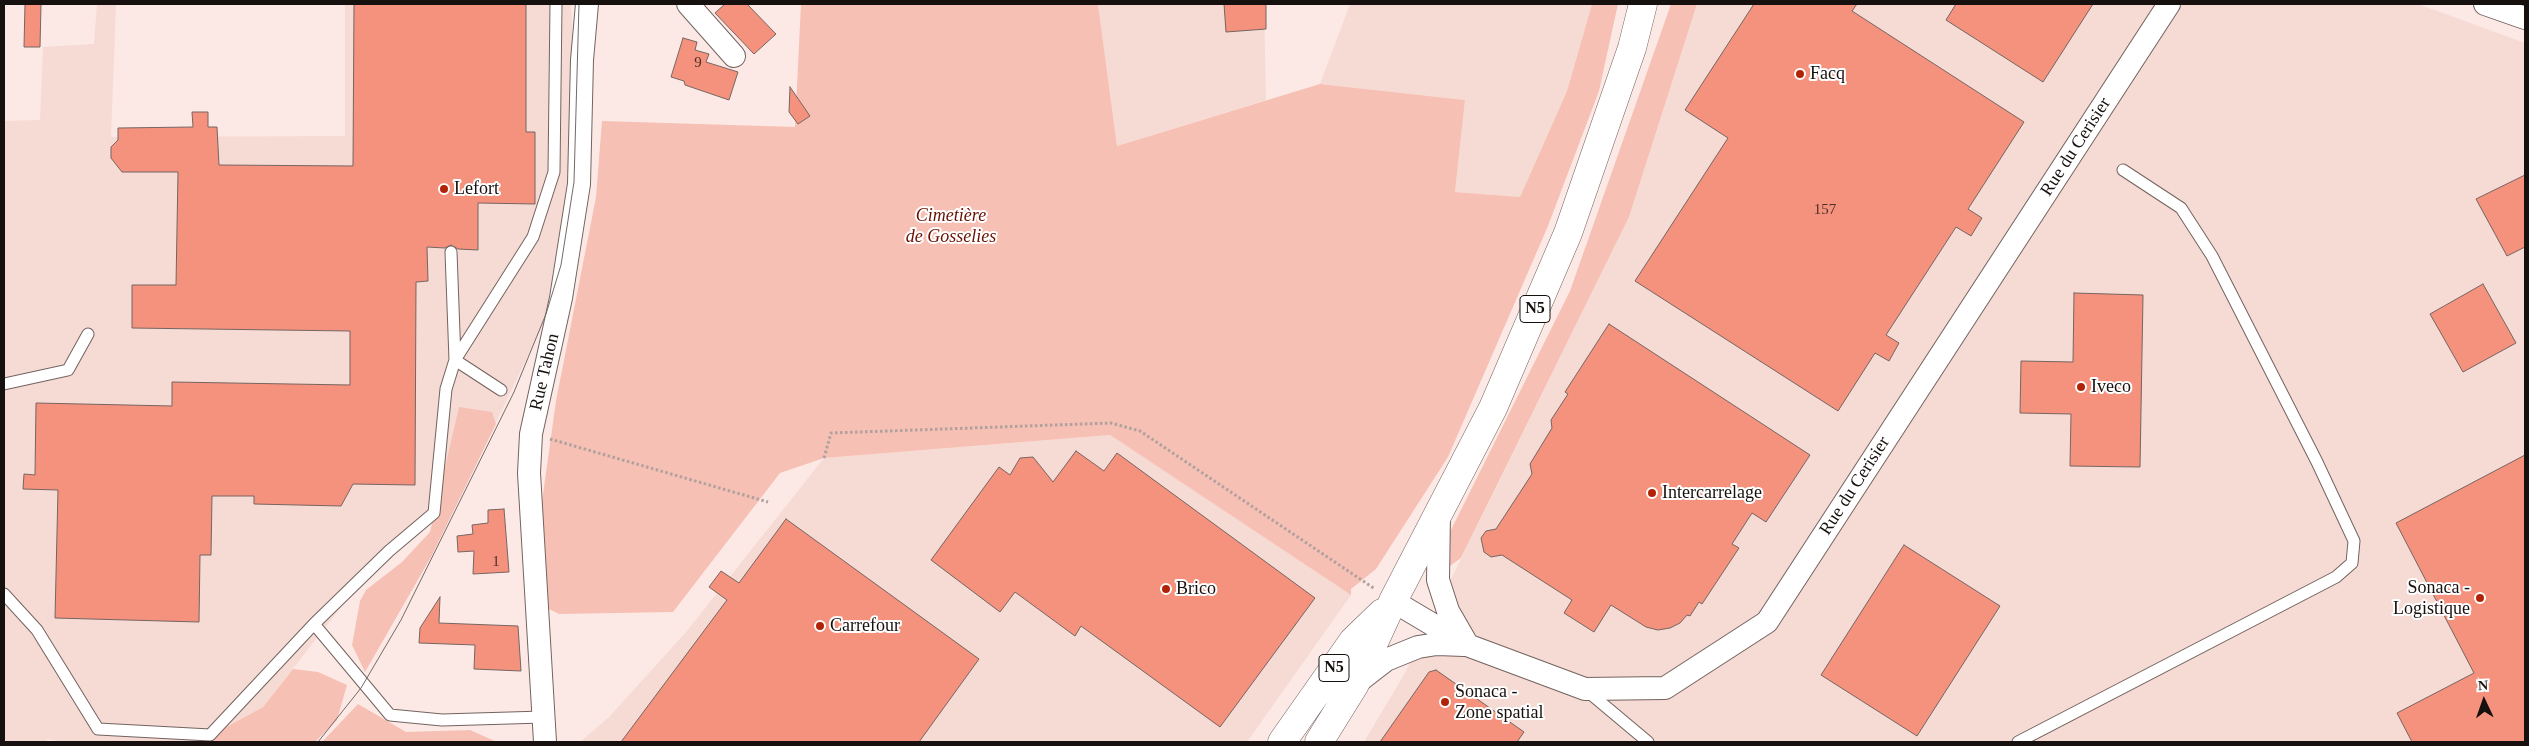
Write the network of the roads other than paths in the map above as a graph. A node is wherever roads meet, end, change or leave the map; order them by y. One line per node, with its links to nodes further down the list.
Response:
1 (556, 4): 12 (lane)
2 (587, 4): 22 (street, Rue Tahon)
3 (688, 4): 8 (street)
4 (1643, 4): 15 (main road, N5)
5 (2169, 4): 21 (street, Rue du Cerisier)
6 (2485, 4): 7 (street)
7 (2525, 18)
8 (734, 56)
9 (2123, 170): 27 (lane)
10 (451, 252): 12 (lane)
11 (88, 334): 13 (lane)
12 (455, 360): 14 (lane); 18 (lane)
13 (4, 384)
14 (501, 390)
15 (1439, 512): 17 (main road, N5); 19 (street)
16 (4, 594): 18 (lane)
17 (1393, 601): 19 (street, Rue du Cerisier); 20 (main road, N5); 24 (main road, N5)
18 (314, 624): 22 (lane)
19 (1467, 645): 20 (street); 21 (street, Rue du Cerisier)
20 (1355, 684): 25 (main road, N5)
21 (1585, 689): 26 (lane)
22 (543, 717): 23 (street, Rue Tahon)
23 (545, 742)
24 (1282, 742)
25 (1319, 742)
26 (1648, 742)
27 (2018, 742)

